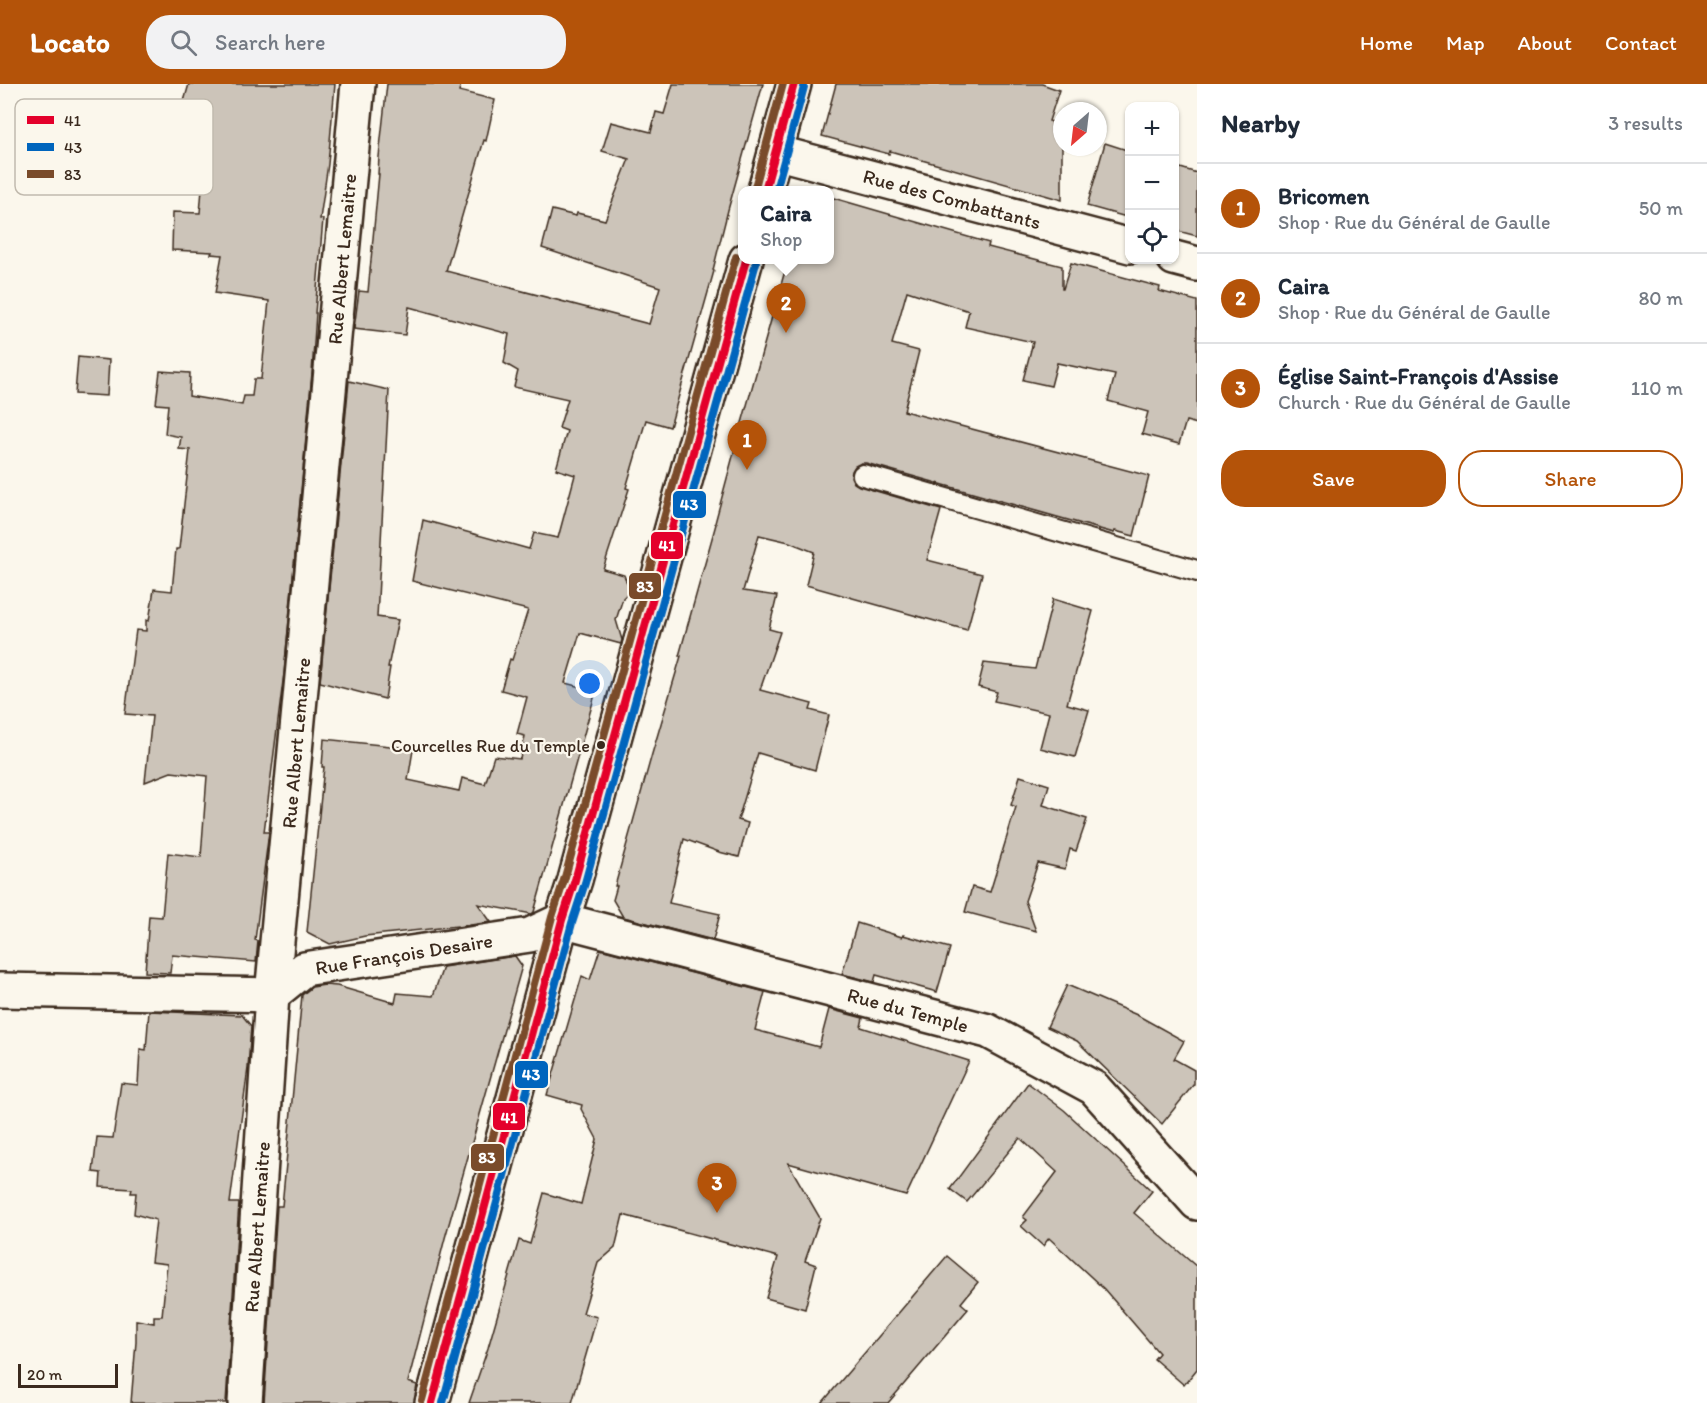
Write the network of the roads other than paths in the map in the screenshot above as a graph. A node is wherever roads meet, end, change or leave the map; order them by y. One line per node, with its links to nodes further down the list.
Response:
1 (358, 84): 13 (street, Rue Albert Lemaitre)
2 (794, 84): 3 (street)
3 (775, 153): 4 (street); 5 (street, Rue des Combattants)
4 (766, 186)
5 (1125, 245)
6 (1179, 259): 8 (street)
7 (745, 264): 11 (street)
8 (1197, 264)
9 (864, 475): 10 (lane)
10 (1197, 571)
11 (562, 920): 13 (street, Rue François Desaire); 14 (street, Rue du Temple); 16 (street)
12 (0, 990): 13 (street)
13 (272, 995): 15 (street, Rue Albert Lemaitre)
14 (1197, 1203)
15 (245, 1403)
16 (432, 1403)

